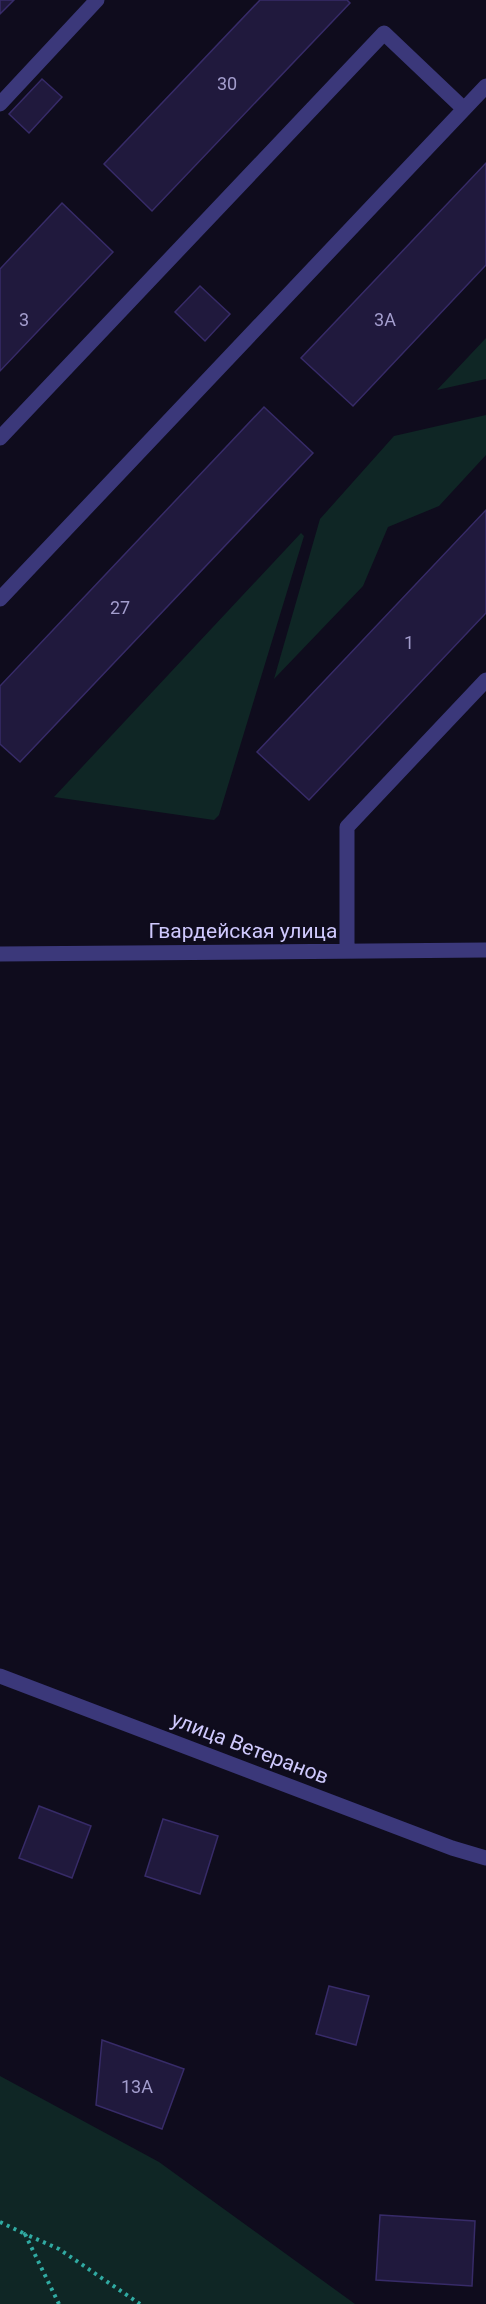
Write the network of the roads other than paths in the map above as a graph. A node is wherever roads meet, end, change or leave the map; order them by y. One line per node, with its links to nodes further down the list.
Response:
1 (98, 0): 3 (street)
2 (486, 86): 4 (street)
3 (0, 104)
4 (464, 109): 5 (street); 6 (street)
5 (0, 438)
6 (0, 599)
7 (486, 680): 9 (street)
8 (486, 950): 9 (street, Гвардейская улица)
9 (347, 951): 10 (street, Гвардейская улица)
10 (0, 954)
11 (0, 1676): 12 (street, улица Ветеранов)
12 (486, 1858)

